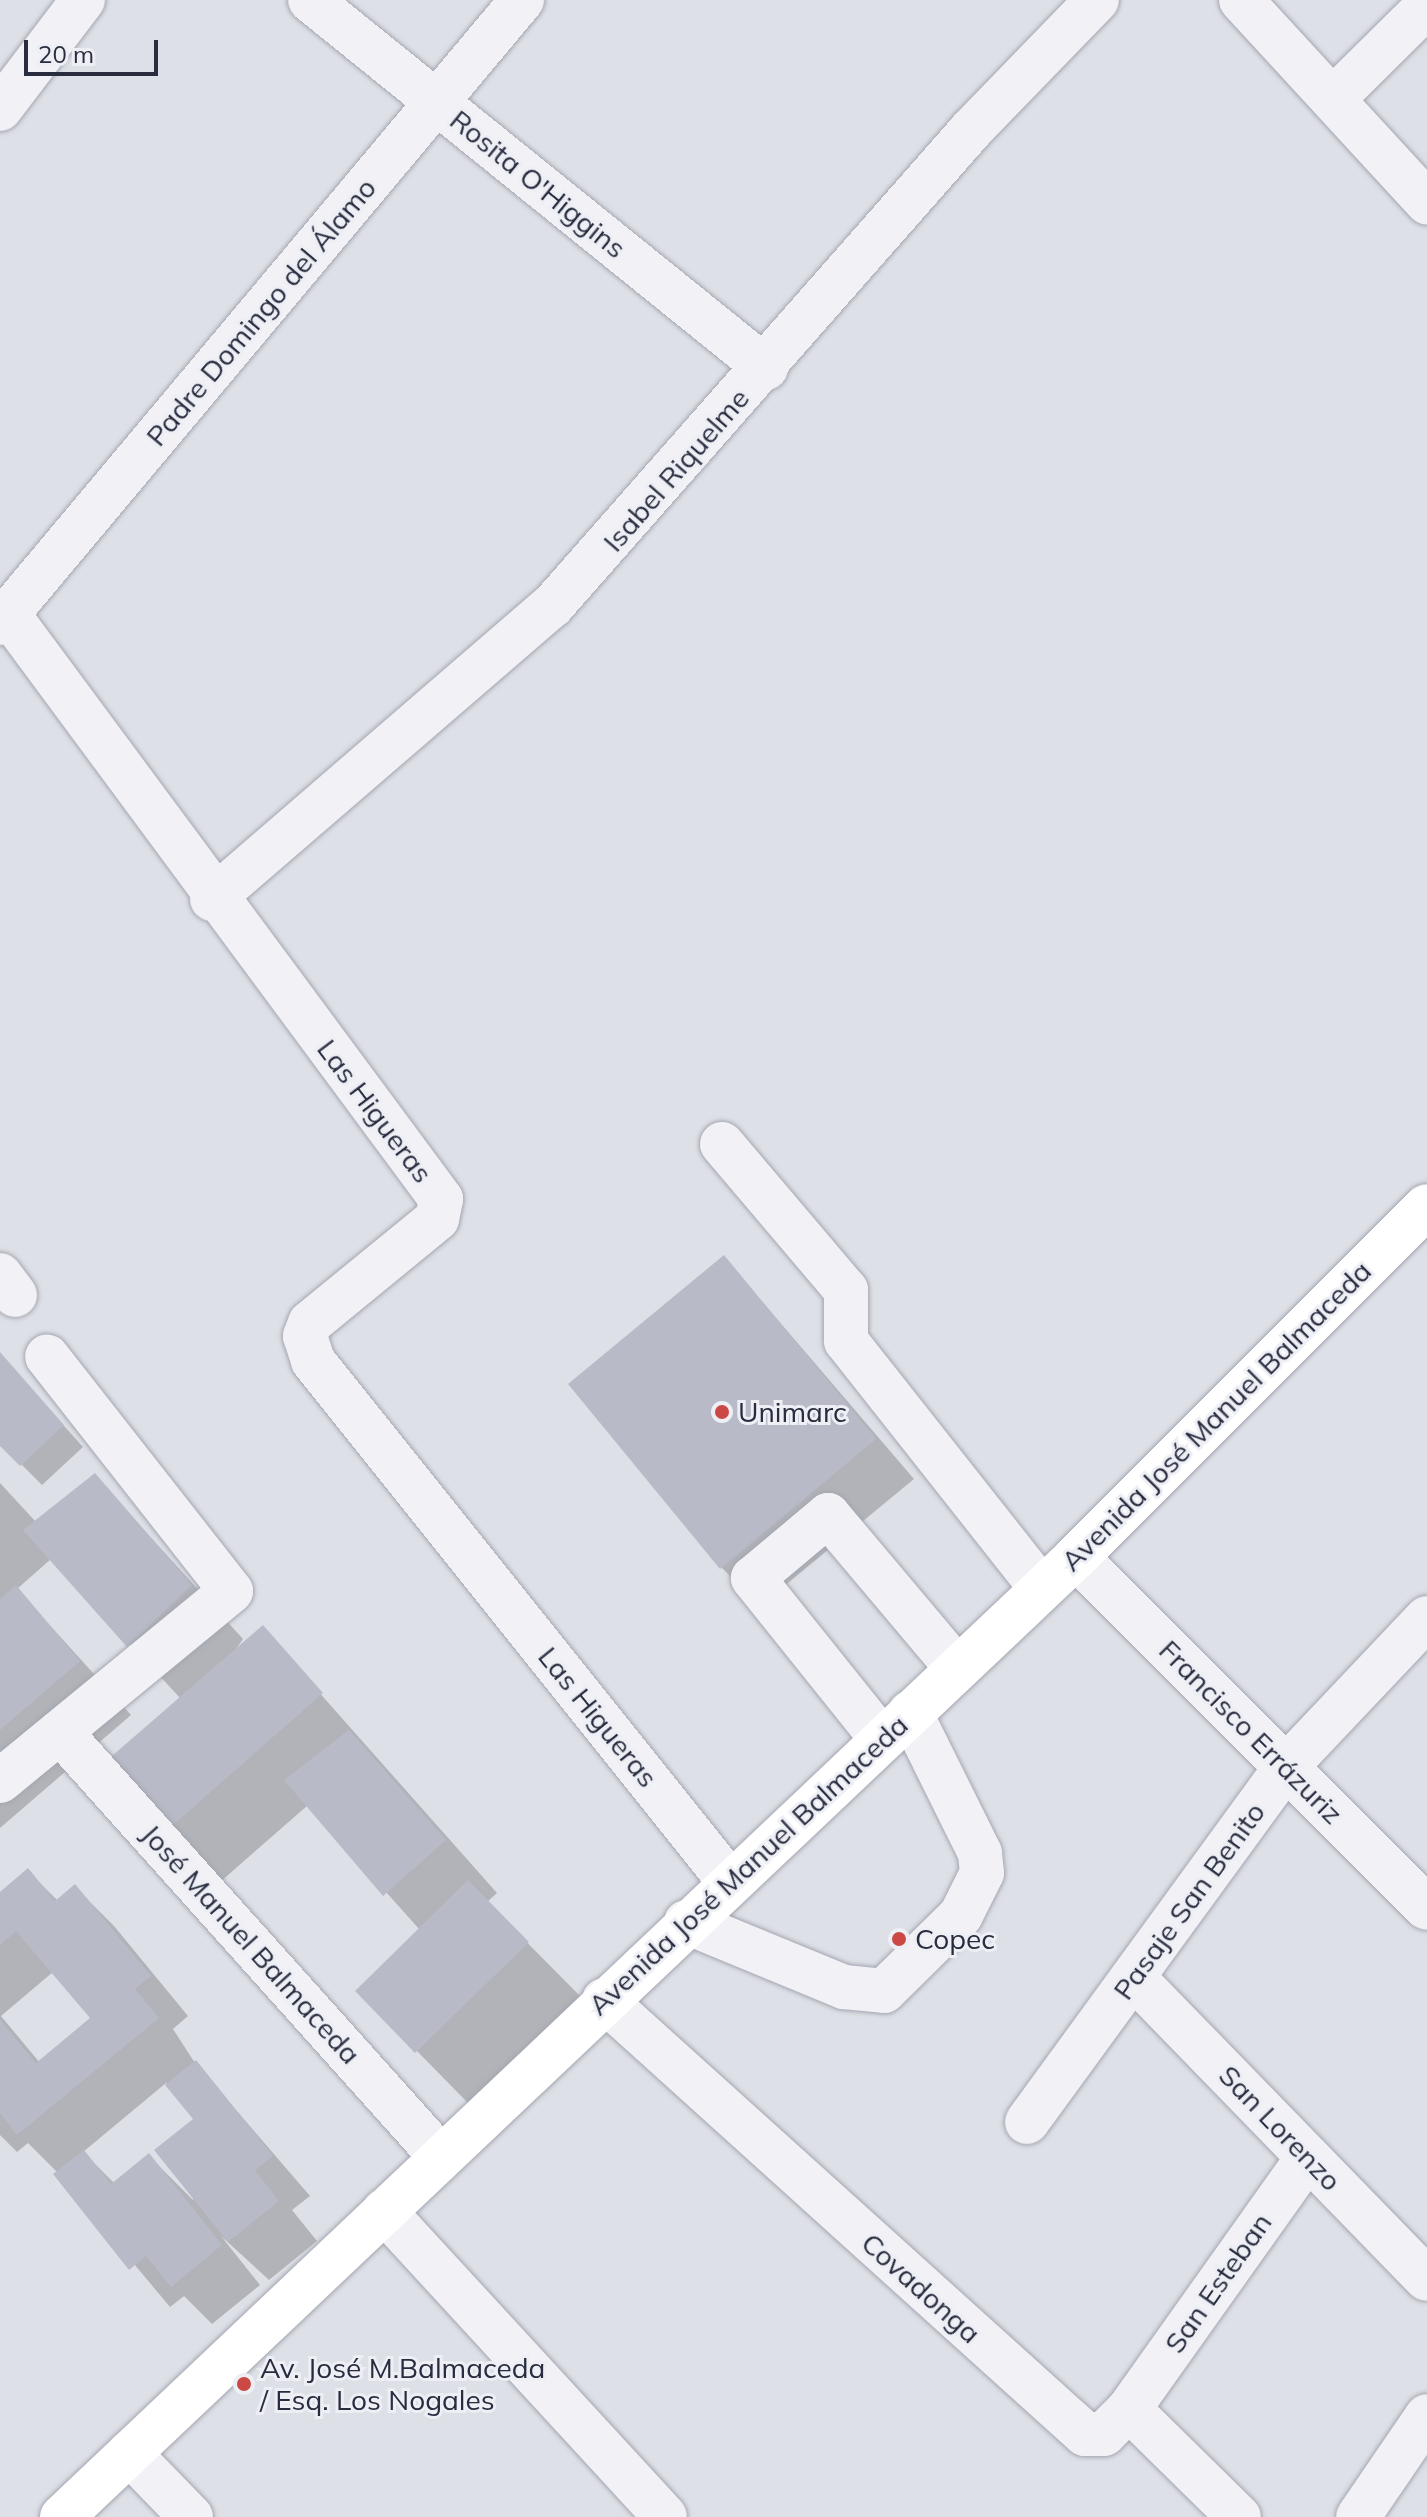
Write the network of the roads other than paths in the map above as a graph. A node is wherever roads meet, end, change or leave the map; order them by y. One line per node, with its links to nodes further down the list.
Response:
1 (83, 0): 9 (street)
2 (310, 0): 8 (street, Rosita O'Higgins)
3 (522, 0): 8 (street, Padre Domingo del Álamo)
4 (1097, 0): 11 (street, Isabel Riquelme)
5 (1241, 0): 7 (street)
6 (1427, 6): 7 (street)
7 (1333, 99): 10 (street)
8 (436, 102): 11 (street, Rosita O'Higgins); 12 (street, Padre Domingo del Álamo)
9 (0, 109)
10 (1427, 202)
11 (766, 368): 13 (street, Isabel Riquelme)
12 (4, 618): 13 (street, Las Higueras)
13 (212, 899): 25 (street, Las Higueras)
14 (722, 1144): 18 (street)
15 (1427, 1206): 17 (main road, Avenida José Manuel Balmaceda)
16 (47, 1356): 22 (street)
17 (1076, 1557): 18 (main road, Avenida José Manuel Balmaceda); 23 (street, Francisco Errázuriz)
18 (1042, 1589): 20 (main road, Avenida José Manuel Balmaceda)
19 (1427, 1618): 23 (street, Pasaje San Benito)
20 (957, 1668): 21 (main road, Avenida José Manuel Balmaceda); 21 (street)
21 (896, 1725): 25 (main road, Avenida José Manuel Balmaceda); 27 (street)
22 (60, 1732): 24 (street); 31 (street, José Manuel Balmaceda)
23 (1286, 1767): 26 (street, Francisco Errázuriz); 28 (street, Pasaje San Benito)
24 (0, 1781)
25 (729, 1881): 27 (main road, Avenida José Manuel Balmaceda)
26 (1427, 1908)
27 (686, 1922): 29 (main road, Avenida José Manuel Balmaceda)
28 (1133, 1977): 30 (street, Pasaje San Benito); 32 (street, San Lorenzo)
29 (604, 2000): 31 (main road, Avenida José Manuel Balmaceda); 35 (street, Covadonga)
30 (1027, 2122)
31 (441, 2157): 33 (main road, Avenida José Manuel Balmaceda)
32 (1308, 2157): 34 (street, San Lorenzo); 35 (street, San Esteban)
33 (384, 2211): 37 (main road, Avenida José Manuel Balmaceda); 40 (street)
34 (1427, 2279)
35 (1129, 2409): 41 (street)
36 (1427, 2416): 42 (street)
37 (129, 2453): 38 (main road, Avenida José Manuel Balmaceda); 39 (street)
38 (62, 2517)
39 (191, 2517)
40 (665, 2517)
41 (1239, 2517)
42 (1358, 2517)

